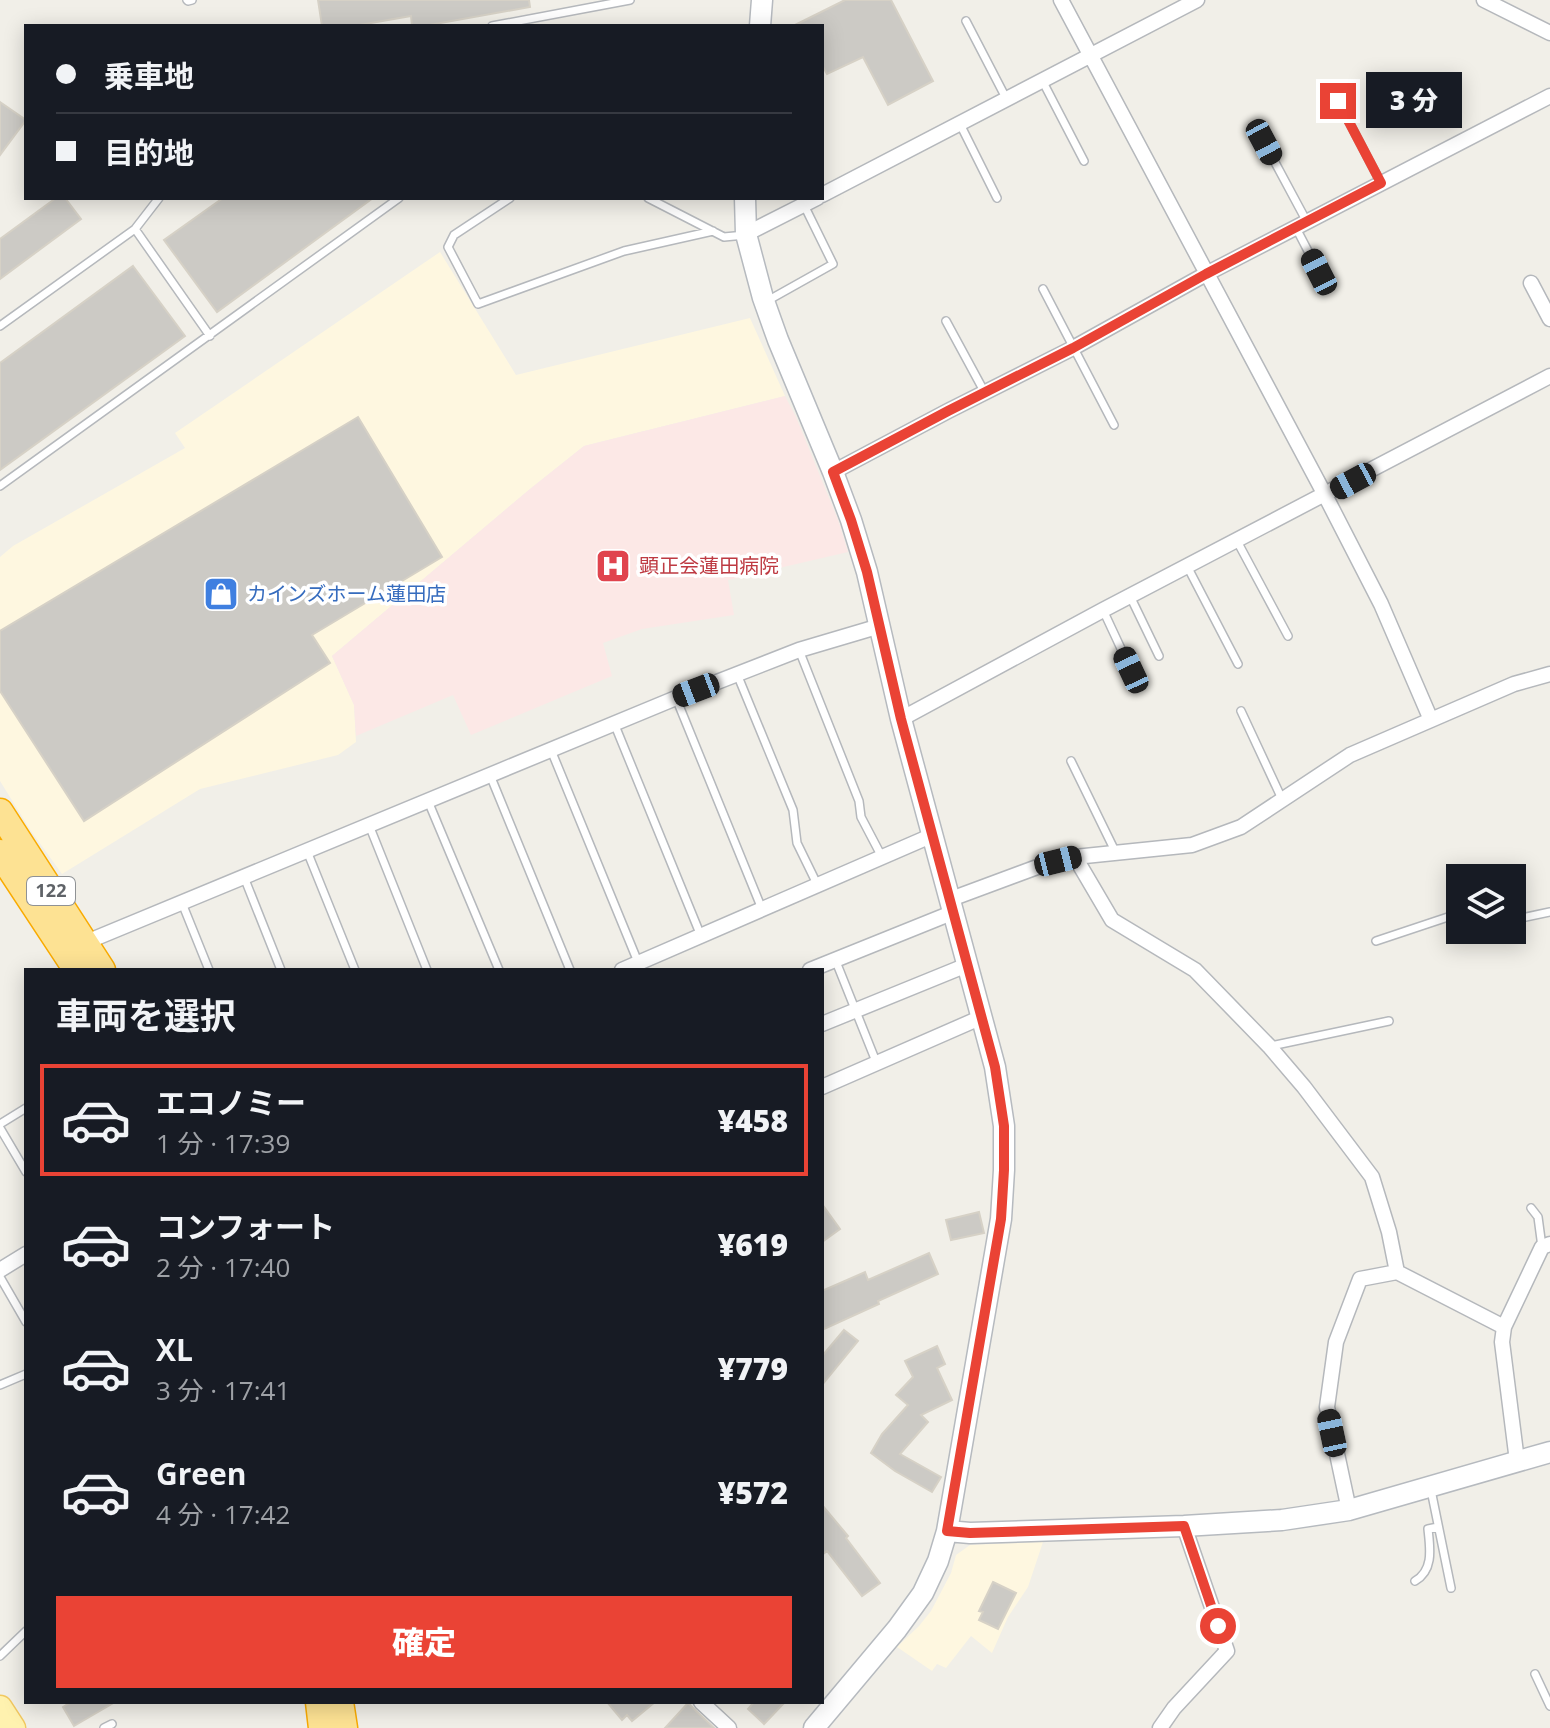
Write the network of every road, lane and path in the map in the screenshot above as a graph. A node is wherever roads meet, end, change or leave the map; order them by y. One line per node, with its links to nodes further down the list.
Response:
1 (630, 0): 7 (lane)
2 (762, 0): 8 (street)
3 (1061, 0): 10 (street)
4 (1197, 0): 10 (street)
5 (1484, 0): 9 (street)
6 (966, 21): 13 (lane)
7 (503, 24)
8 (760, 24)
9 (1550, 33)
10 (1091, 57): 11 (street); 33 (street)
11 (1043, 82): 13 (street); 17 (lane)
12 (1550, 96): 18 (street)
13 (1007, 100): 15 (street)
14 (1338, 101): 18 (lane)
15 (960, 124): 19 (street); 20 (lane)
16 (1264, 142): 28 (lane)
17 (1084, 161)
18 (1381, 183): 28 (street)
19 (824, 194)
20 (997, 198)
21 (157, 200): 29 (lane)
22 (396, 200): 40 (lane)
23 (507, 200): 30 (lane)
24 (652, 200): 30 (lane)
25 (745, 200): 31 (street)
26 (812, 200): 31 (street)
27 (814, 200): 36 (lane)
28 (1302, 225): 32 (lane); 33 (street)
29 (135, 229): 39 (lane); 40 (lane)
30 (713, 231): 31 (lane)
31 (746, 234): 36 (street)
32 (1319, 272)
33 (1206, 274): 41 (street); 47 (street)
34 (1531, 283): 37 (street)
35 (1043, 289): 41 (lane)
36 (764, 303): 45 (street)
37 (1550, 319)
38 (946, 321): 43 (lane)
39 (0, 326)
40 (210, 336): 46 (lane)
41 (1073, 348): 43 (street); 44 (lane)
42 (1550, 376): 47 (street)
43 (985, 393): 45 (street)
44 (1114, 425)
45 (833, 472): 52 (street)
46 (0, 486)
47 (1325, 495): 48 (street); 63 (street)
48 (1237, 541): 49 (street); 53 (lane)
49 (1187, 566): 50 (street); 56 (lane)
50 (1130, 596): 51 (street); 55 (lane)
51 (1103, 610): 57 (lane); 62 (street)
52 (880, 626): 54 (street); 62 (street)
53 (1288, 636)
54 (799, 650): 58 (street); 76 (lane)
55 (1159, 656)
56 (1238, 664)
57 (1131, 670)
58 (737, 674): 60 (street); 79 (lane)
59 (1550, 674): 63 (street)
60 (676, 698): 64 (street); 82 (lane)
61 (1241, 711): 68 (lane)
62 (901, 719): 72 (street)
63 (1431, 720): 68 (street)
64 (614, 723): 65 (street); 86 (lane)
65 (551, 750): 67 (street); 90 (lane)
66 (1071, 761): 75 (lane)
67 (490, 775): 69 (street); 99 (lane)
68 (1282, 799): 75 (street)
69 (428, 801): 71 (street); 98 (lane)
70 (0, 812): 88 (highway, 122)
71 (369, 825): 73 (street); 97 (lane)
72 (933, 835): 76 (street); 81 (street)
73 (307, 851): 78 (street); 96 (lane)
74 (0, 853): 92 (highway, 122)
75 (1116, 853): 77 (street)
76 (882, 857): 79 (street)
77 (1075, 857): 81 (street); 106 (street)
78 (244, 877): 80 (street); 95 (lane)
79 (817, 885): 82 (street)
80 (182, 903): 88 (street); 94 (lane)
81 (952, 905): 89 (street); 91 (street)
82 (762, 909): 86 (street)
83 (1550, 912): 84 (lane)
84 (1526, 917)
85 (1446, 918): 87 (lane)
86 (701, 936): 90 (street)
87 (1376, 941)
88 (84, 943): 93 (highway, 122)
89 (835, 959): 101 (street); 102 (lane)
90 (638, 963): 100 (street)
91 (967, 965): 102 (street); 103 (street)
92 (76, 968)
93 (101, 968)
94 (208, 968)
95 (280, 968)
96 (354, 968)
97 (426, 968)
98 (498, 968)
99 (569, 968)
100 (627, 968)
101 (815, 968)
102 (856, 1011): 105 (street); 107 (lane)
103 (982, 1017): 107 (street); 128 (street)
104 (1389, 1021): 106 (lane)
105 (824, 1023)
106 (1269, 1046): 116 (street)
107 (877, 1064): 108 (street)
108 (824, 1086)
109 (24, 1109): 110 (lane)
110 (0, 1126): 111 (lane)
111 (24, 1168)
112 (1531, 1208): 113 (lane)
113 (1546, 1246): 119 (street)
114 (24, 1255): 115 (street)
115 (0, 1270)
116 (1397, 1272): 119 (street); 125 (street)
117 (0, 1277): 118 (lane)
118 (24, 1319)
119 (1504, 1327): 123 (street)
120 (24, 1375): 121 (lane)
121 (0, 1385)
122 (1550, 1452): 123 (street)
123 (1517, 1461): 124 (street)
124 (1430, 1487): 125 (street); 127 (lane)
125 (1349, 1510): 126 (street)
126 (1184, 1526): 128 (street); 144 (street)
127 (1438, 1527): 129 (lane); 130 (lane)
128 (947, 1531): 143 (street)
129 (1415, 1581)
130 (1451, 1588)
131 (24, 1633): 132 (lane)
132 (0, 1656)
133 (1535, 1674): 137 (lane)
134 (319, 1704): 140 (highway)
135 (340, 1704): 141 (highway)
136 (703, 1704): 142 (street)
137 (1550, 1706)
138 (112, 1724): 139 (lane)
139 (104, 1728)
140 (322, 1728)
141 (344, 1728)
142 (729, 1728)
143 (814, 1728)
144 (1160, 1728)

